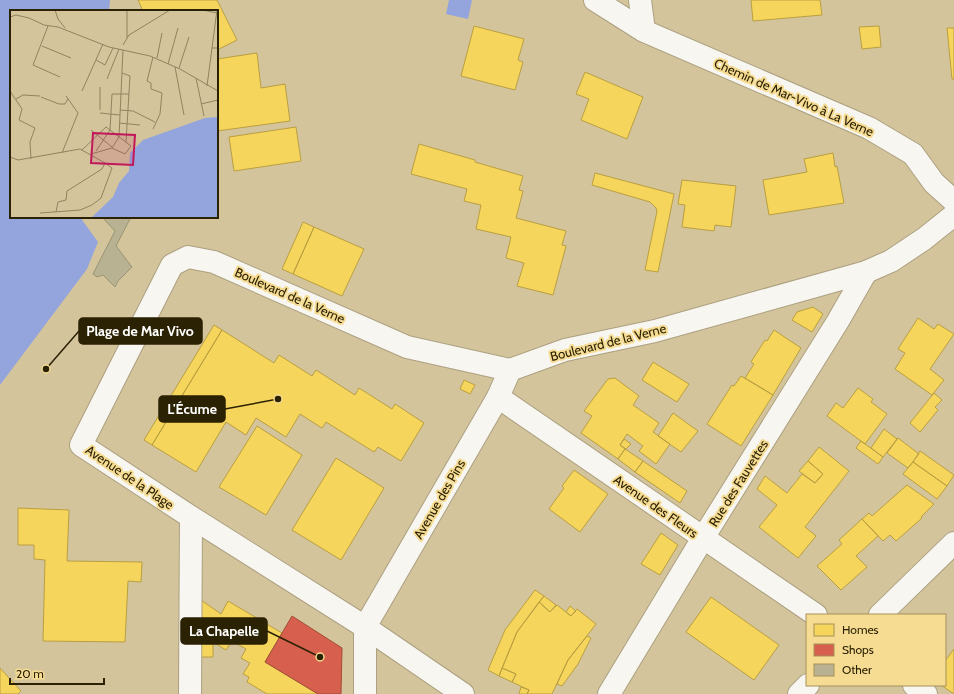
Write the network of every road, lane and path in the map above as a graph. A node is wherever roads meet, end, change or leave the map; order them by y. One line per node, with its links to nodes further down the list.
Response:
1 (595, 0): 3 (street, Chemin de Mar-Vivo à La Verne)
2 (640, 0): 3 (street)
3 (644, 31): 4 (street, Chemin de Mar-Vivo à La Verne)
4 (954, 201)
5 (954, 215): 7 (street, Boulevard de la Verne)
6 (188, 257): 8 (street, Boulevard de la Verne); 10 (street, Avenue de la Plage)
7 (866, 272): 8 (street, Boulevard de la Verne); 11 (street, Rue des Fauvettes)
8 (510, 370): 9 (street, Avenue des Pins)
9 (498, 397): 11 (street, Avenue des Fleurs); 15 (street, Avenue des Pins)
10 (191, 517): 15 (street, Avenue de la Plage); 18 (street)
11 (703, 538): 13 (street, Avenue des Fleurs); 21 (street, Rue des Fauvettes)
12 (954, 543): 14 (street)
13 (815, 614)
14 (881, 614)
15 (365, 627): 19 (street); 20 (street, Avenue de la Plage)
16 (807, 686): 22 (street)
17 (915, 686): 23 (street)
18 (190, 694)
19 (365, 694)
20 (463, 694)
21 (609, 694)
22 (799, 694)
23 (926, 694)

